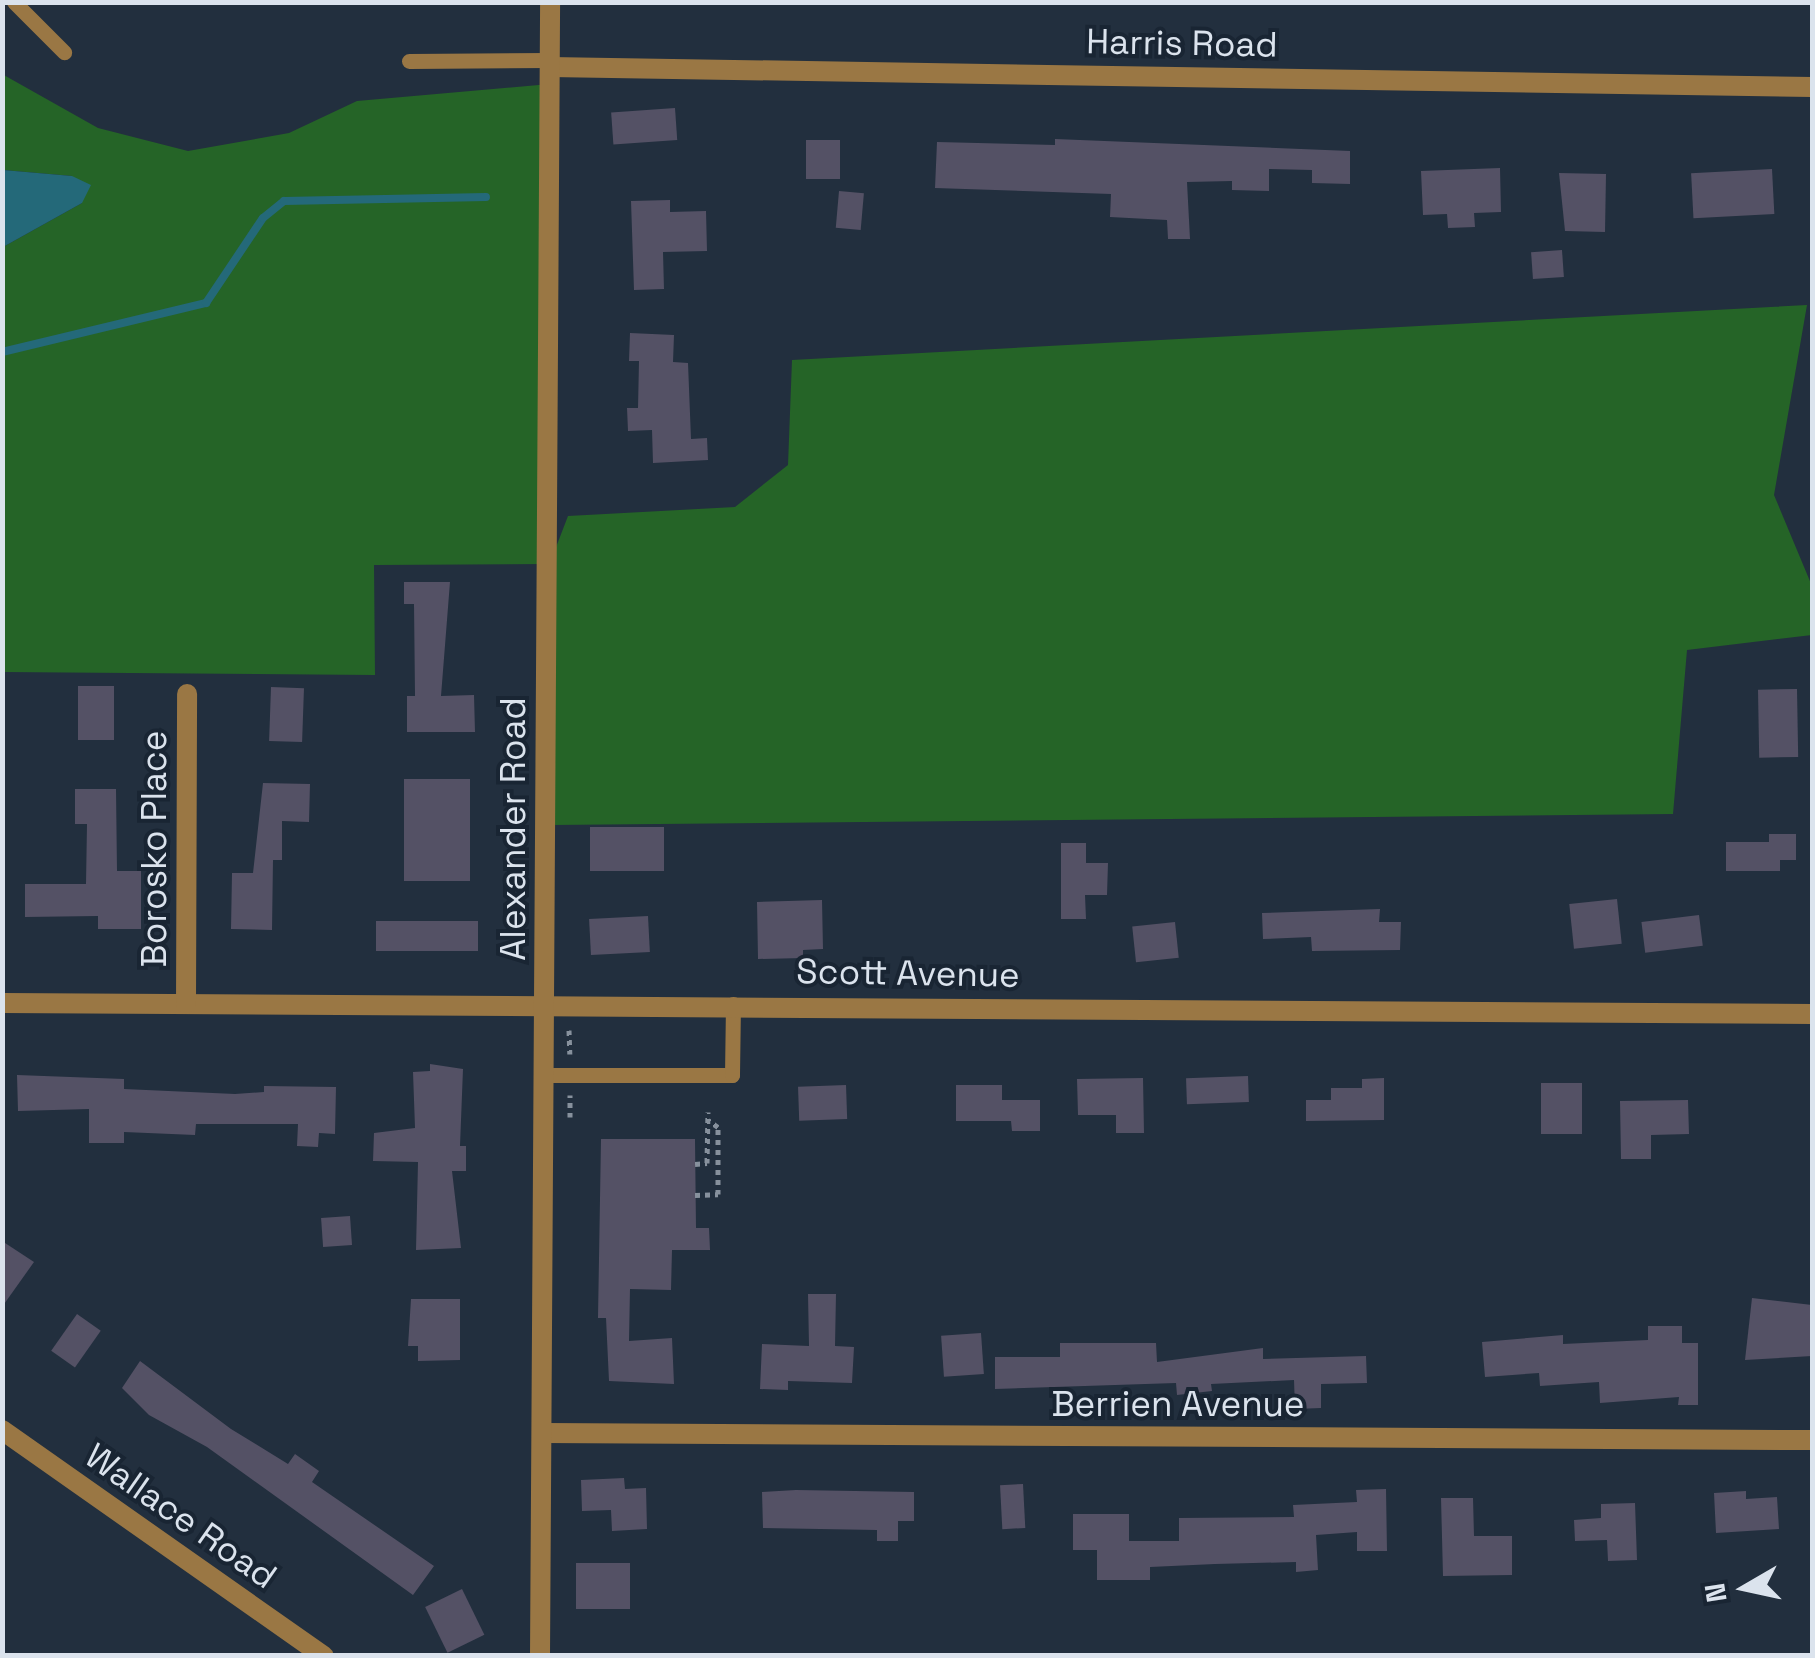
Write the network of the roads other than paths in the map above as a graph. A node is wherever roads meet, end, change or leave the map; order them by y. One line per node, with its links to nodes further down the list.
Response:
1 (14, 2): 3 (lane)
2 (550, 2): 5 (street, Alexander Road)
3 (64, 52)
4 (409, 60): 5 (lane)
5 (550, 63): 6 (street, Harris Road); 8 (street, Alexander Road)
6 (1812, 88)
7 (186, 694): 10 (street, Borosko Place)
8 (545, 1002): 10 (street, Scott Avenue); 11 (street, Scott Avenue); 13 (street, Alexander Road)
9 (2, 1003): 10 (street, Scott Avenue)
10 (186, 1004)
11 (733, 1004): 12 (street, Scott Avenue); 13 (lane)
12 (1812, 1014)
13 (545, 1075): 15 (street, Alexander Road)
14 (2, 1430): 17 (street, Wallace Road)
15 (543, 1433): 16 (street, Berrien Avenue); 18 (street, Alexander Road)
16 (1812, 1440)
17 (319, 1656)
18 (540, 1656)

